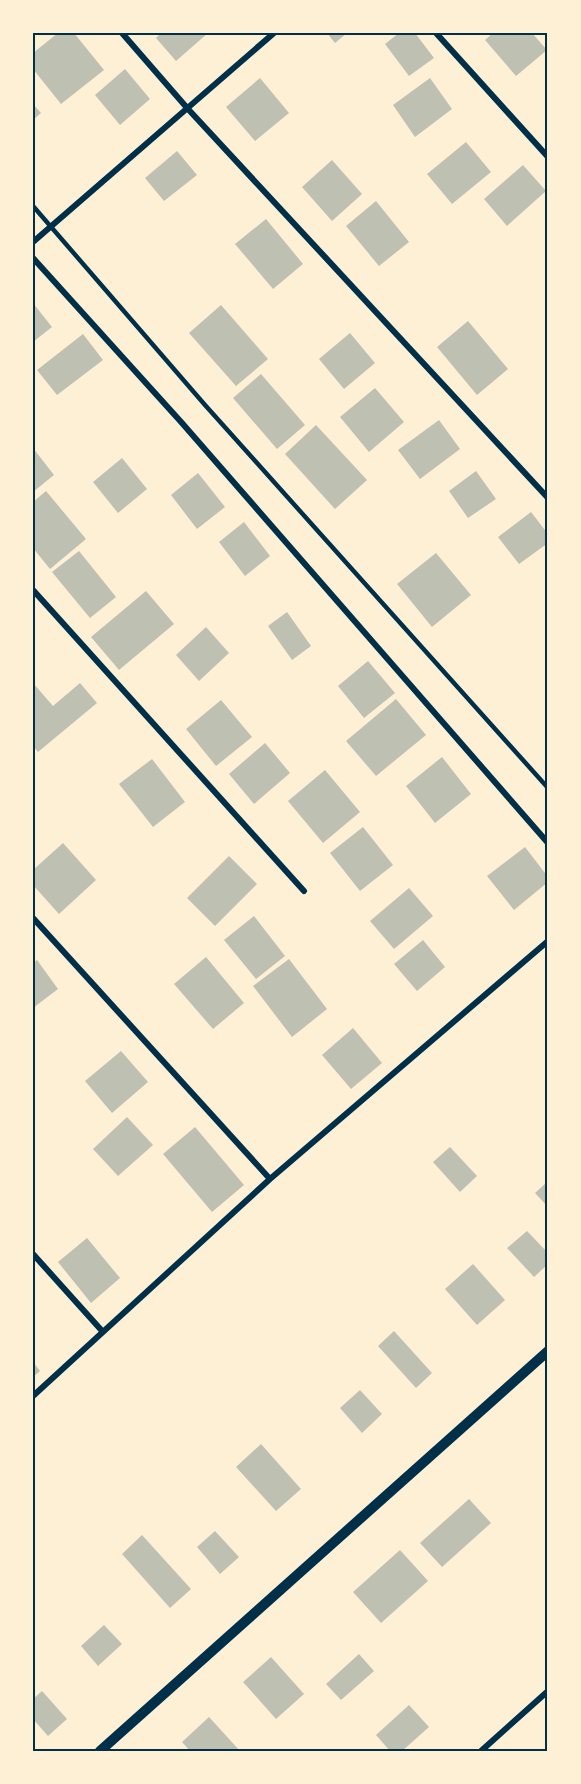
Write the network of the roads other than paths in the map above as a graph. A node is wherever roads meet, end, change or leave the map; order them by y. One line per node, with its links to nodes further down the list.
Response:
1 (122, 33): 4 (street)
2 (274, 33): 4 (street)
3 (436, 33): 5 (street)
4 (188, 109): 7 (street); 10 (street)
5 (548, 157)
6 (33, 206): 7 (lane)
7 (50, 226): 8 (street); 12 (lane)
8 (33, 242)
9 (33, 258): 13 (street)
10 (548, 498)
11 (33, 590): 14 (street)
12 (548, 788)
13 (548, 843)
14 (304, 891)
15 (33, 918): 17 (street)
16 (548, 941): 17 (street)
17 (270, 1179): 19 (street)
18 (33, 1254): 19 (street)
19 (103, 1332): 21 (street)
20 (548, 1351): 24 (street)
21 (33, 1396)
22 (548, 1691): 23 (street)
23 (484, 1750)
24 (100, 1751)

